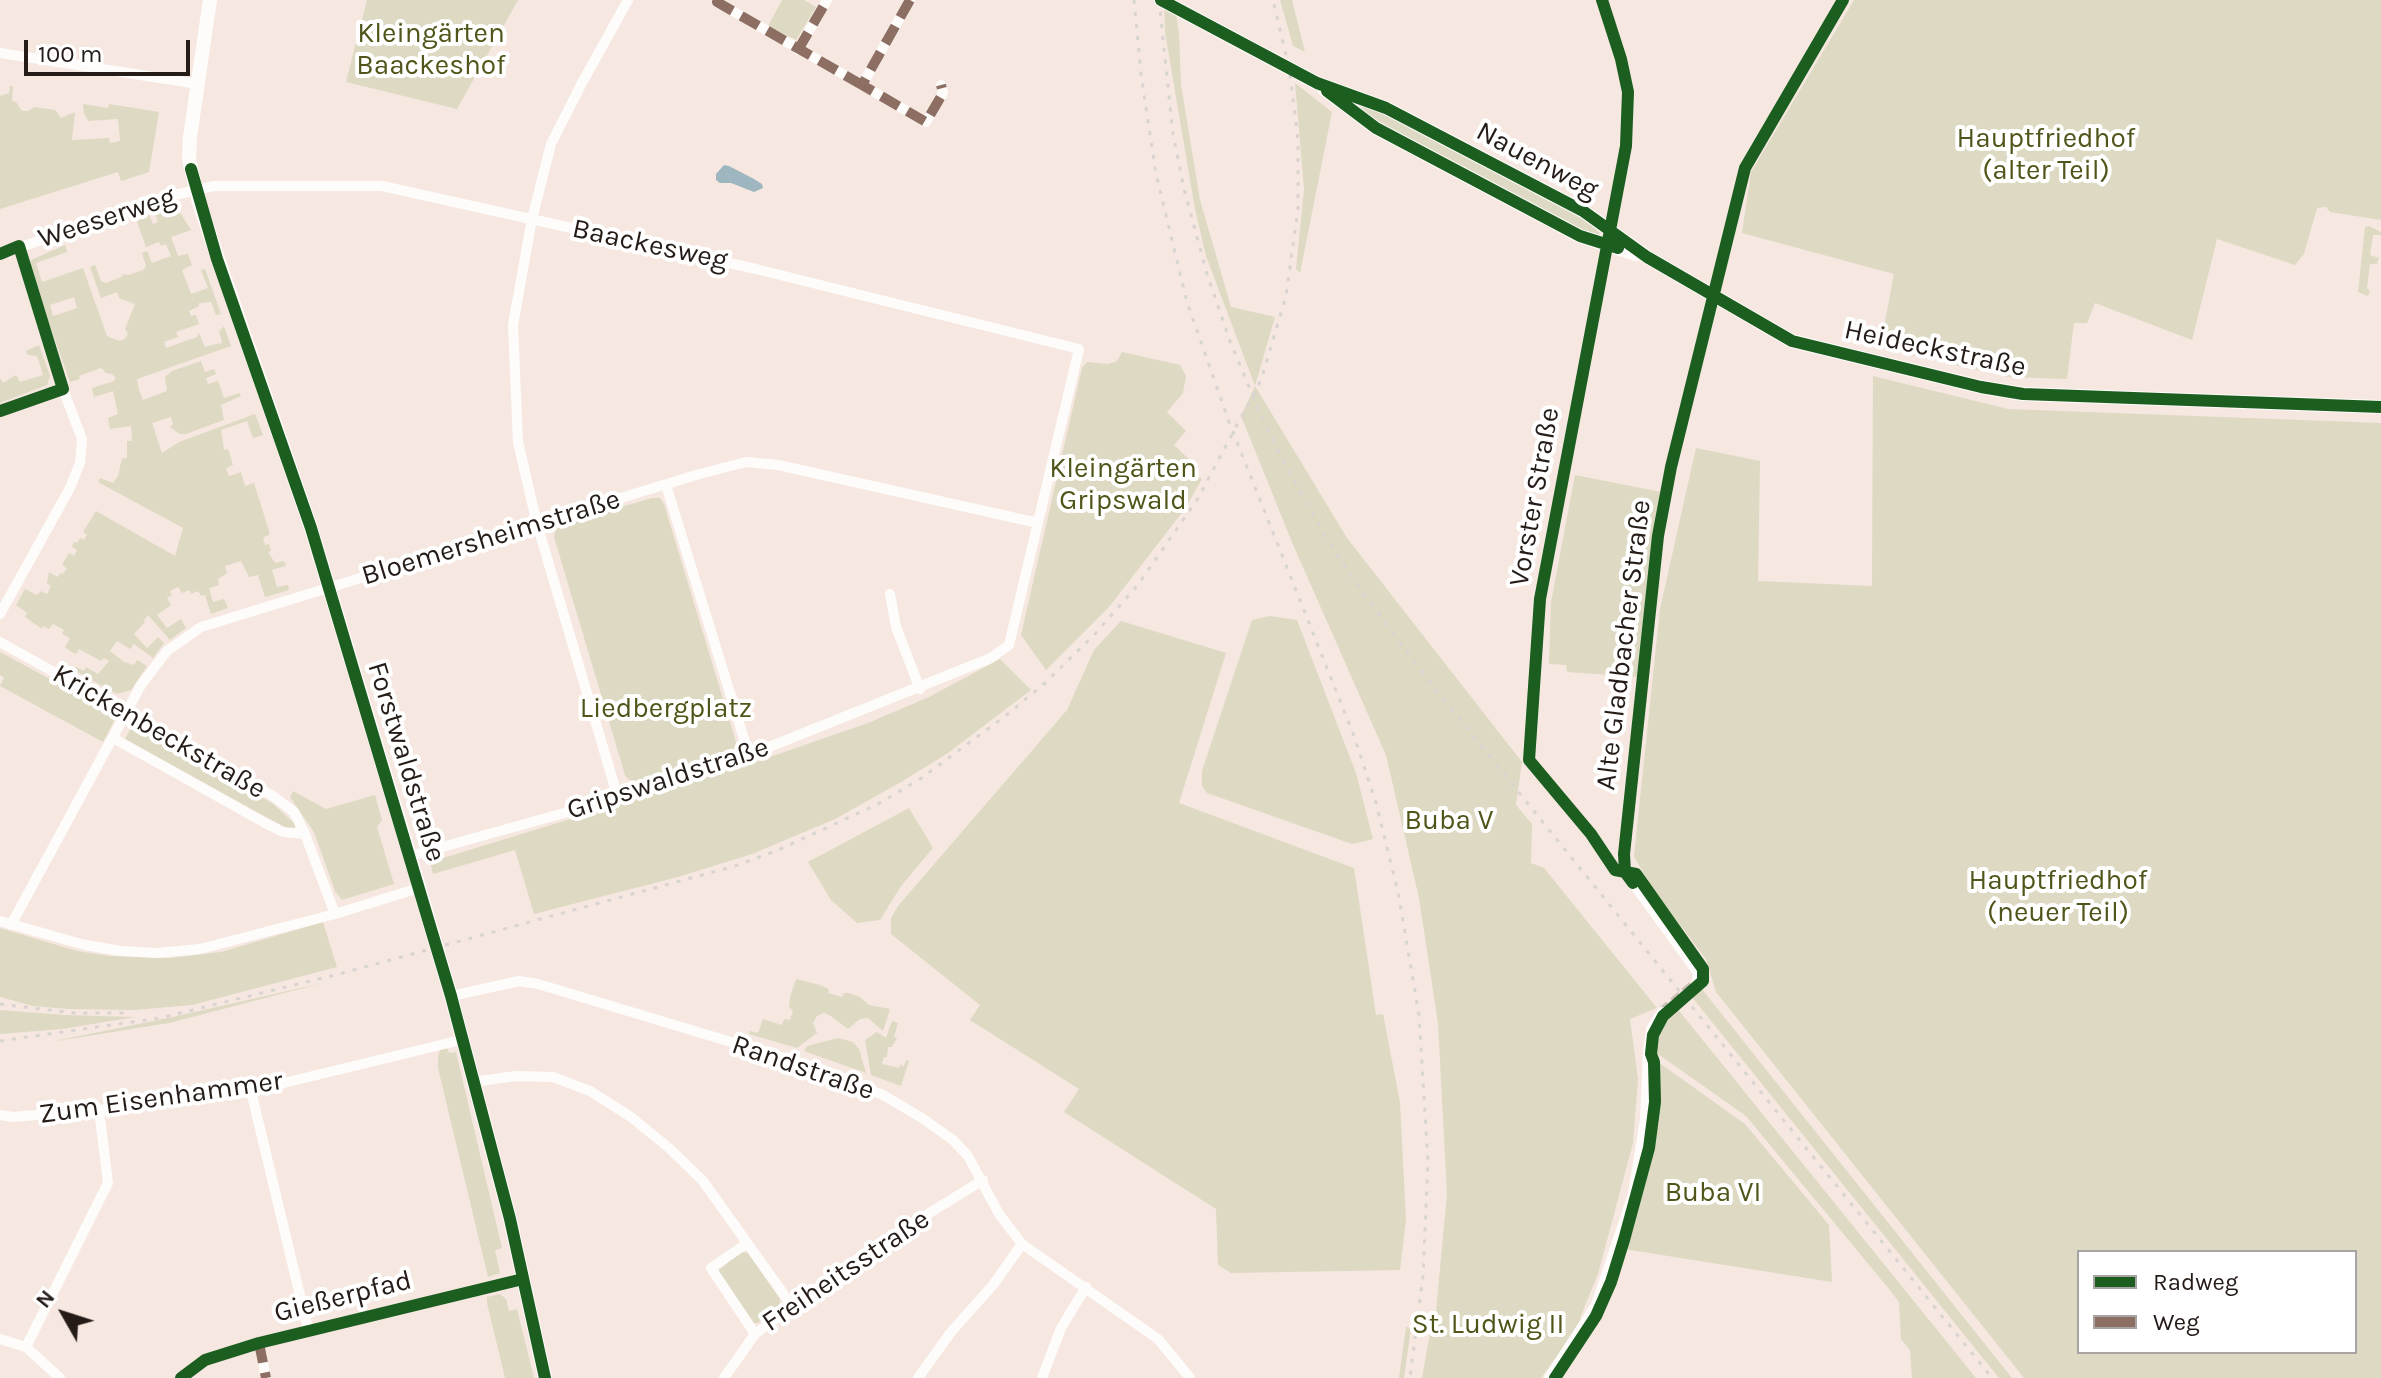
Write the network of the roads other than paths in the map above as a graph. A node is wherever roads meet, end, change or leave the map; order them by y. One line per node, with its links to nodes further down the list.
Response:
1 (210, 0): 12 (street, Forstwaldstraße)
2 (628, 0): 17 (street)
3 (718, 0): 9 (street)
4 (827, 0): 9 (street)
5 (910, 0): 13 (street)
6 (1161, 0): 11 (street, Nauenweg)
7 (1602, 0): 18 (street)
8 (1843, 0): 22 (street, Alte Gladbacher Straße)
9 (798, 50): 13 (street)
10 (0, 53): 12 (street)
11 (1317, 83): 18 (street, Nauenweg); 18 (street, Nauenweg)
12 (198, 84): 16 (street, Forstwaldstraße)
13 (862, 85): 14 (street)
14 (941, 85)
15 (214, 186): 16 (street, Weeserweg); 17 (street, Baackesweg)
16 (196, 190): 19 (street, Weeserweg); 30 (street, Forstwaldstraße)
17 (532, 219): 23 (street, Baackesweg); 29 (street)
18 (1608, 238): 21 (street, Nauenweg); 38 (street, Vorster Straße)
19 (19, 246): 20 (street, Weeserweg); 24 (street)
20 (0, 254)
21 (1647, 257): 22 (street, Heideckstraße)
22 (1713, 294): 25 (street, Heideckstraße); 45 (street, Alte Gladbacher Straße)
23 (1079, 349): 28 (street, Gripswaldstraße)
24 (63, 389): 26 (street); 32 (street)
25 (2381, 407)
26 (0, 411)
27 (666, 485): 28 (street, Bloemersheimstraße); 29 (street, Bloemersheimstraße); 37 (street)
28 (1038, 523): 34 (street, Gripswaldstraße)
29 (537, 524): 30 (street, Bloemersheimstraße); 39 (street)
30 (329, 587): 35 (street, Bloemersheimstraße); 41 (street, Forstwaldstraße)
31 (890, 594): 34 (street)
32 (0, 614)
33 (0, 642): 35 (street, Krickenbeckstraße)
34 (920, 689): 37 (street, Gripswaldstraße)
35 (126, 712): 36 (street, Bloemersheimstraße); 40 (street, Krickenbeckstraße)
36 (113, 738): 40 (street, Krickenbeckstraße); 44 (street, Bloemersheimstraße)
37 (749, 755): 39 (street, Gripswaldstraße)
38 (1529, 760)
39 (618, 798): 41 (street, Gripswaldstraße)
40 (305, 834): 43 (street, Krickenbeckstraße)
41 (410, 856): 42 (street, Forstwaldstraße)
42 (419, 888): 43 (street); 46 (street, Forstwaldstraße)
43 (335, 914): 44 (street)
44 (6, 923)
45 (1697, 982)
46 (451, 996): 48 (street, Forstwaldstraße); 53 (street, Randstraße)
47 (1662, 1012): 72 (street)
48 (461, 1040): 49 (street, Forstwaldstraße); 50 (street, Zum Eisenhammer)
49 (473, 1082): 54 (street); 56 (street, Forstwaldstraße)
50 (251, 1091): 51 (street, Zum Eisenhammer); 59 (street)
51 (99, 1110): 52 (street, Zum Eisenhammer); 63 (street)
52 (0, 1115)
53 (983, 1180): 55 (street, Randstraße); 58 (street, Freiheitsstraße)
54 (746, 1244): 58 (street); 60 (street)
55 (1022, 1244): 57 (street, Randstraße); 69 (street)
56 (523, 1279): 59 (street, Gießerpfad); 67 (street, Forstwaldstraße)
57 (1086, 1287): 70 (street); 71 (street, Randstraße)
58 (792, 1306): 60 (street, Freiheitsstraße)
59 (308, 1329): 62 (street, Gießerpfad)
60 (755, 1334): 68 (street, Freiheitsstraße)
61 (0, 1339): 63 (street)
62 (259, 1343): 65 (street, Gießerpfad); 66 (street)
63 (26, 1347): 64 (street)
64 (60, 1378)
65 (181, 1378)
66 (266, 1378)
67 (545, 1378)
68 (724, 1378)
69 (918, 1378)
70 (1042, 1378)
71 (1190, 1378)
72 (1549, 1378)

